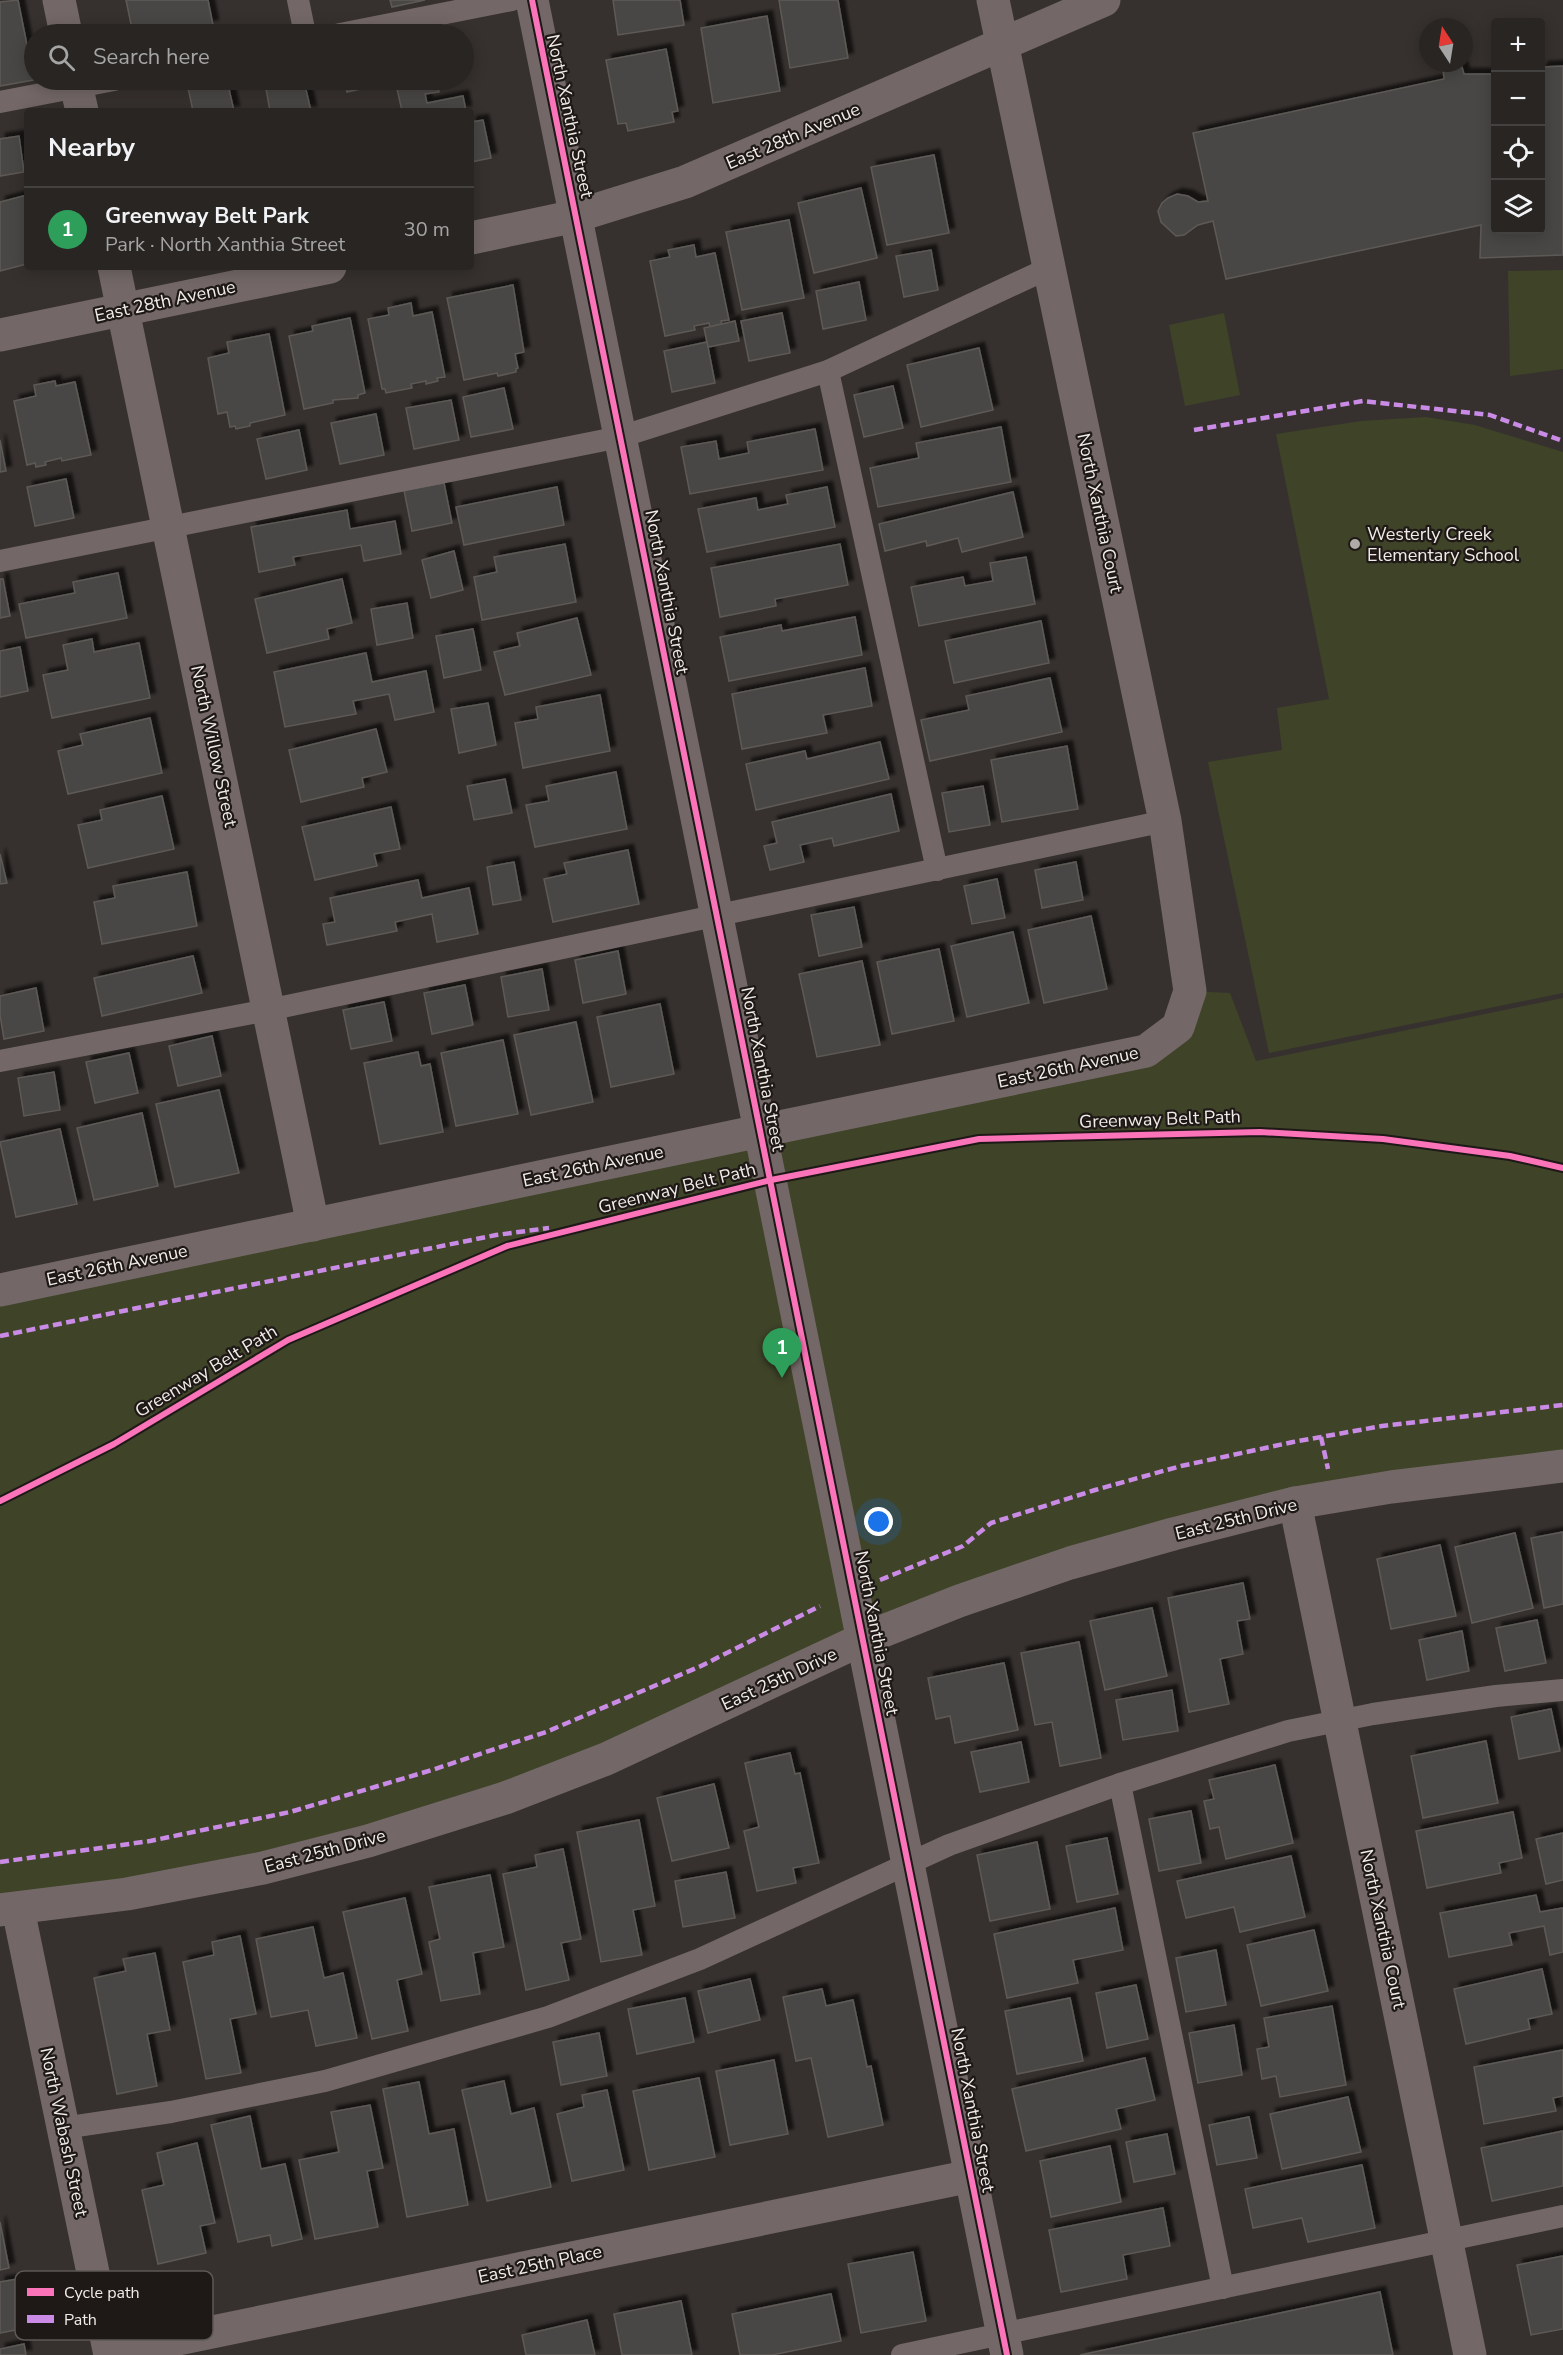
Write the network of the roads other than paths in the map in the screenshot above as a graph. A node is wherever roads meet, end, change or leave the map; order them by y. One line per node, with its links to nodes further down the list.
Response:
1 (59, 0): 7 (street)
2 (298, 0): 8 (lane)
3 (512, 0): 9 (lane)
4 (532, 0): 13 (street, North Xanthia Street)
5 (993, 0): 10 (street, North Xanthia Court)
6 (1104, 0): 10 (street, East 28th Avenue)
7 (64, 24)
8 (303, 24)
9 (391, 24)
10 (1002, 45): 13 (street, East 28th Avenue); 15 (street, North Xanthia Court)
11 (78, 92): 12 (lane)
12 (0, 102)
13 (576, 216): 14 (street, East 28th Avenue); 21 (street, North Xanthia Street)
14 (474, 237)
15 (1049, 268): 20 (lane); 24 (street, North Xanthia Court)
16 (115, 270): 18 (street, North Willow Street)
17 (316, 270): 18 (street, East 28th Avenue)
18 (123, 310): 19 (street, East 28th Avenue); 22 (street, North Willow Street)
19 (0, 336)
20 (828, 371): 21 (lane); 25 (lane)
21 (620, 437): 22 (lane); 26 (street, North Xanthia Street)
22 (168, 526): 23 (lane); 27 (street, North Willow Street)
23 (0, 561)
24 (1165, 822): 25 (lane); 28 (street, North Xanthia Court)
25 (937, 870): 26 (lane)
26 (717, 914): 27 (lane); 30 (street, North Xanthia Street)
27 (268, 1010): 29 (lane); 31 (street, North Willow Street)
28 (1178, 1027): 30 (street, East 26th Avenue)
29 (0, 1061)
30 (760, 1131): 31 (street, East 26th Avenue); 35 (street, North Xanthia Street)
31 (313, 1225): 32 (street, East 26th Avenue)
32 (0, 1290)
33 (1563, 1466): 34 (street, East 25th Drive)
34 (1295, 1503): 35 (street, East 25th Drive); 37 (street, North Xanthia Court)
35 (863, 1640): 39 (street, North Xanthia Street); 40 (street, East 25th Drive)
36 (1563, 1690): 37 (lane)
37 (1340, 1720): 38 (lane); 44 (street, North Xanthia Court)
38 (1120, 1784): 39 (lane); 46 (lane)
39 (908, 1863): 41 (lane); 42 (street, North Xanthia Street)
40 (9, 1910): 41 (street, North Wabash Street)
41 (63, 2128): 45 (street, North Wabash Street)
42 (971, 2176): 47 (street, East 25th Place); 49 (street, North Xanthia Street)
43 (1563, 2216): 44 (lane)
44 (1447, 2241): 46 (lane); 52 (street, North Xanthia Court)
45 (93, 2271)
46 (1223, 2288): 49 (lane)
47 (213, 2333)
48 (178, 2340): 50 (street, East 25th Place)
49 (1005, 2345): 51 (lane)
50 (110, 2354)
51 (902, 2355)
52 (1470, 2355)

